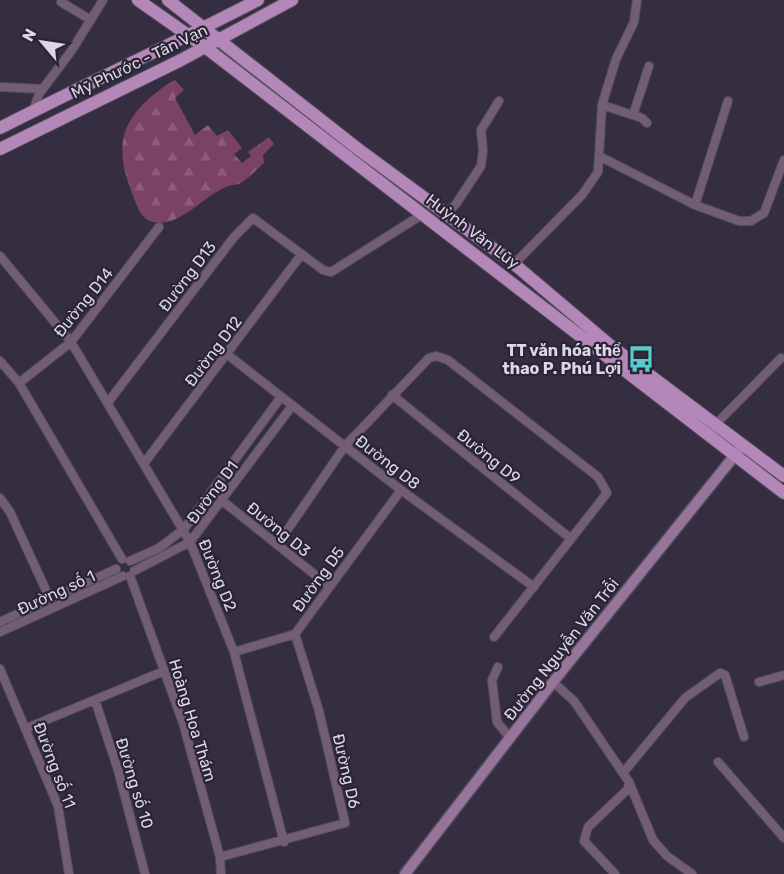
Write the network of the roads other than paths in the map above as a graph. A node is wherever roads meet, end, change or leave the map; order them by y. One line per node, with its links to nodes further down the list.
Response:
1 (104, 0): 8 (street)
2 (138, 0): 10 (main road, Huỳnh Văn Lũy)
3 (168, 0): 9 (main road, Huỳnh Văn Lũy)
4 (258, 0): 9 (main road, Mỹ Phước - Tân Vạn)
5 (292, 0): 11 (main road, Mỹ Phước - Tân Vạn)
6 (637, 0): 18 (street)
7 (60, 2): 8 (street)
8 (91, 20): 15 (street)
9 (205, 27): 10 (main road, Mỹ Phước - Tân Vạn); 11 (main road, Huỳnh Văn Lũy)
10 (190, 36): 12 (main road, Huỳnh Văn Lũy); 19 (main road, Mỹ Phước - Tân Vạn)
11 (220, 39): 12 (main road, Mỹ Phước - Tân Vạn); 28 (main road, Huỳnh Văn Lũy)
12 (206, 47): 23 (main road, Mỹ Phước - Tân Vạn); 27 (main road, Huỳnh Văn Lũy)
13 (650, 66): 20 (street)
14 (0, 87): 15 (street)
15 (42, 89): 19 (street)
16 (499, 101): 28 (street)
17 (728, 101): 26 (street)
18 (603, 105): 20 (street); 24 (street)
19 (33, 111): 22 (main road, Mỹ Phước - Tân Vạn)
20 (633, 115): 21 (street)
21 (647, 123)
22 (0, 128)
23 (0, 149)
24 (599, 156): 26 (street); 32 (street)
25 (784, 160): 26 (street)
26 (695, 205)
27 (423, 214): 30 (street); 46 (main road, Huỳnh Văn Lũy)
28 (446, 214): 32 (main road, Huỳnh Văn Lũy)
29 (159, 227): 33 (street, Đường D14)
30 (302, 255): 34 (street, Đường D12); 40 (street, Đường D13)
31 (0, 256): 33 (street, Đường D2)
32 (514, 264): 42 (main road, Huỳnh Văn Lũy)
33 (71, 342): 37 (street, Đường D14); 40 (street, Đường D2)
34 (228, 355): 39 (street, Đường D8); 47 (street, Đường D12)
35 (781, 358): 42 (street)
36 (0, 361): 37 (street)
37 (19, 383): 58 (street)
38 (392, 395): 45 (street); 55 (street, Đường D9); 55 (street)
39 (281, 397): 41 (street, Đường D8); 43 (street, Đường D1)
40 (109, 401): 47 (street, Đường D2)
41 (292, 406): 44 (street, Đường D1); 45 (street, Đường D8)
42 (716, 424): 46 (main road, Huỳnh Văn Lũy)
43 (253, 438): 44 (street); 51 (street, Đường D1)
44 (263, 444): 53 (street, Đường D1)
45 (345, 446): 49 (street, Đường D8); 57 (street)
46 (739, 450): 48 (main road, Huỳnh Văn Lũy); 50 (main road, Huỳnh Văn Lũy); 73 (street, Đường Nguyễn Văn Trỗi)
47 (145, 462): 54 (street, Đường D2)
48 (783, 474)
49 (400, 490): 61 (street, Đường D5); 62 (street, Đường D8)
50 (784, 493)
51 (212, 494): 53 (street, Đường D3); 54 (street, Đường D1)
52 (0, 498): 63 (street)
53 (223, 501): 56 (street, Đường D1); 57 (street, Đường D3)
54 (184, 530): 56 (street, Đường D2); 58 (street, Đường D1)
55 (570, 538): 62 (street)
56 (190, 542): 60 (street, Đường D1); 68 (street, Đường D2)
57 (277, 545): 61 (street, Đường D3)
58 (126, 560): 59 (street); 60 (street, Hoàng Hoa Thám)
59 (116, 569): 60 (street); 63 (street, Đường số 1)
60 (129, 574): 65 (street, Đường số 1); 71 (street, Hoàng Hoa Thám)
61 (329, 586): 66 (street, Đường D5)
62 (534, 587): 67 (street)
63 (50, 599): 64 (street, Đường số 1)
64 (0, 622)
65 (0, 632)
66 (295, 634): 68 (street, Đường D5); 83 (street, Đường D6)
67 (494, 637)
68 (234, 652): 83 (street, Đường D2)
69 (498, 667): 78 (street)
70 (0, 669): 76 (street, Đường số 11)
71 (164, 671): 75 (street); 84 (street, Hoàng Hoa Thám)
72 (784, 675): 74 (street)
73 (553, 682): 78 (street, Đường Nguyễn Văn Trỗi); 80 (street)
74 (759, 682)
75 (95, 700): 76 (street); 86 (street, Đường số 10)
76 (27, 728): 85 (street, Đường số 11)
77 (744, 737): 80 (street)
78 (510, 738): 88 (street, Đường Nguyễn Văn Trỗi)
79 (718, 762): 82 (street)
80 (623, 773): 81 (street)
81 (629, 782): 89 (street); 90 (street)
82 (784, 838)
83 (284, 842): 84 (street, Đường D6)
84 (220, 857): 87 (street, Hoàng Hoa Thám)
85 (69, 874)
86 (145, 874)
87 (221, 874)
88 (405, 874)
89 (615, 874)
90 (692, 874)

